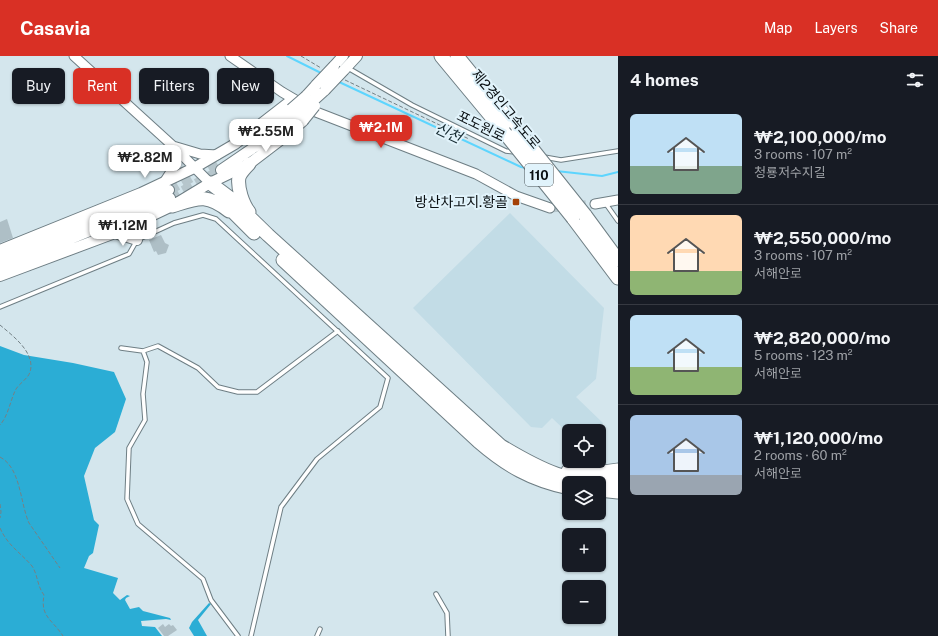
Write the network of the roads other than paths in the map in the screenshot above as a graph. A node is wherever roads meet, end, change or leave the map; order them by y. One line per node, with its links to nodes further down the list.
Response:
1 (74, 56): 10 (street)
2 (230, 56): 22 (street)
3 (357, 56): 6 (main road)
4 (441, 56): 24 (highway, 제2경인고속도로 / 110, bridge)
5 (457, 56): 24 (highway, 제2경인고속도로 / 110, bridge)
6 (339, 63): 7 (main road, bridge); 7 (main road, bridge); 12 (lane, 포도원로)
7 (319, 88): 8 (main road)
8 (310, 98): 9 (main road, bridge); 9 (main road, bridge)
9 (295, 112): 14 (main road); 14 (main road); 15 (main road)
10 (173, 146): 14 (street); 16 (street); 18 (street)
11 (618, 151): 13 (lane)
12 (526, 154)
13 (533, 156)
14 (218, 163): 16 (main road)
15 (249, 164): 17 (main road); 27 (highway)
16 (194, 168): 17 (street); 18 (main road)
17 (210, 183): 18 (main road); 23 (highway); 27 (highway)
18 (169, 194): 23 (highway); 26 (main road); 30 (main road); 31 (main road); 33 (main road)
19 (618, 200): 20 (street)
20 (606, 203): 21 (street); 25 (lane)
21 (595, 204)
22 (550, 208)
23 (236, 217): 44 (highway)
24 (579, 217): 28 (highway, 제2경인고속도로 / 110); 32 (highway, 제2경인고속도로 / 110)
25 (618, 221)
26 (115, 233): 29 (main road); 34 (main road)
27 (268, 235): 41 (highway)
28 (588, 238): 35 (highway, 제2경인고속도로 / 110); 36 (highway)
29 (137, 240): 37 (lane); 38 (lane)
30 (0, 250)
31 (0, 259)
32 (618, 260)
33 (0, 268)
34 (0, 276)
35 (618, 278)
36 (618, 288)
37 (0, 307)
38 (338, 331): 40 (lane); 52 (lane)
39 (121, 348): 40 (lane)
40 (143, 351): 51 (lane)
41 (533, 465): 42 (highway); 43 (highway)
42 (618, 470)
43 (618, 482)
44 (562, 486)
45 (618, 487): 46 (highway)
46 (606, 488)
47 (606, 490): 48 (highway)
48 (618, 492)
49 (436, 594): 54 (lane)
50 (320, 629): 53 (lane)
51 (238, 636)
52 (251, 636)
53 (317, 636)
54 (448, 636)

